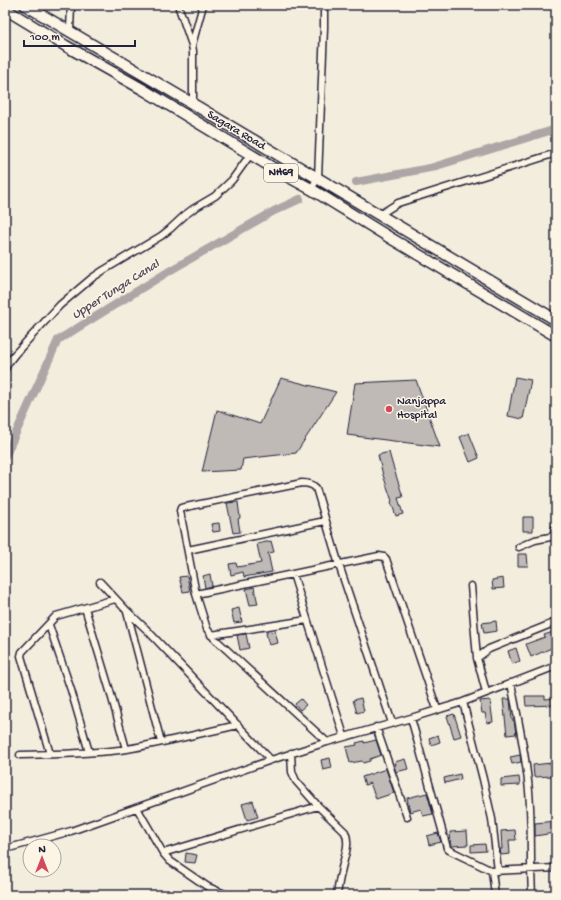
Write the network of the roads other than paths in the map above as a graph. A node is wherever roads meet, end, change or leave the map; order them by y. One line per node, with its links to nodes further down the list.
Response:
1 (71, 5): 7 (street)
2 (178, 5): 8 (street)
3 (203, 5): 8 (street)
4 (324, 5): 12 (street)
5 (29, 6): 7 (highway, Sagara Road / NH69)
6 (5, 9): 11 (highway, Sagara Road / NH69)
7 (70, 31): 9 (highway, Sagara Road / NH69)
8 (192, 45): 9 (street)
9 (193, 104): 12 (highway, Sagara Road / NH69)
10 (556, 153): 14 (street)
11 (250, 154): 13 (highway, Sagara Road / NH69); 17 (street)
12 (318, 178): 13 (street); 14 (highway, Sagara Road / NH69)
13 (310, 189): 16 (highway, Sagara Road / NH69)
14 (379, 215): 15 (highway, Sagara Road / NH69)
15 (556, 320)
16 (556, 336)
17 (5, 369)
18 (325, 521): 22 (street); 22 (street); 23 (street)
19 (556, 525): 20 (street)
20 (555, 537): 21 (street)
21 (519, 547)
22 (188, 550): 27 (street)
23 (339, 564): 24 (street); 40 (street); 42 (street)
24 (293, 574): 27 (street); 31 (street)
25 (100, 582): 28 (street)
26 (471, 586): 35 (street)
27 (196, 594): 34 (street)
28 (115, 599): 29 (street); 30 (street)
29 (85, 608): 33 (street); 48 (street)
30 (127, 612): 43 (street); 46 (street)
31 (307, 620): 34 (street); 45 (street)
32 (556, 622): 35 (street)
33 (49, 625): 49 (street); 52 (street)
34 (211, 635): 47 (street)
35 (477, 658): 38 (street)
36 (556, 666): 37 (street)
37 (511, 683): 38 (street); 60 (street)
38 (486, 692): 39 (street)
39 (463, 702): 40 (street); 61 (street)
40 (437, 709): 41 (street)
41 (411, 718): 42 (street); 61 (street)
42 (392, 723): 44 (street)
43 (238, 725): 46 (street); 53 (street)
44 (376, 727): 45 (street); 56 (street)
45 (344, 736): 47 (street)
46 (161, 742): 48 (street)
47 (326, 742): 50 (street)
48 (126, 749): 49 (street)
49 (89, 752): 52 (street)
50 (291, 753): 53 (street); 54 (street)
51 (20, 754): 52 (street)
52 (50, 754)
53 (271, 760): 55 (street)
54 (318, 806): 58 (street); 63 (street)
55 (137, 808): 57 (street); 58 (street)
56 (407, 816)
57 (5, 849)
58 (163, 853): 62 (street)
59 (556, 868): 60 (street)
60 (530, 869): 61 (street); 65 (street)
61 (495, 871): 64 (street)
62 (227, 895)
63 (337, 895)
64 (495, 895)
65 (532, 895)

